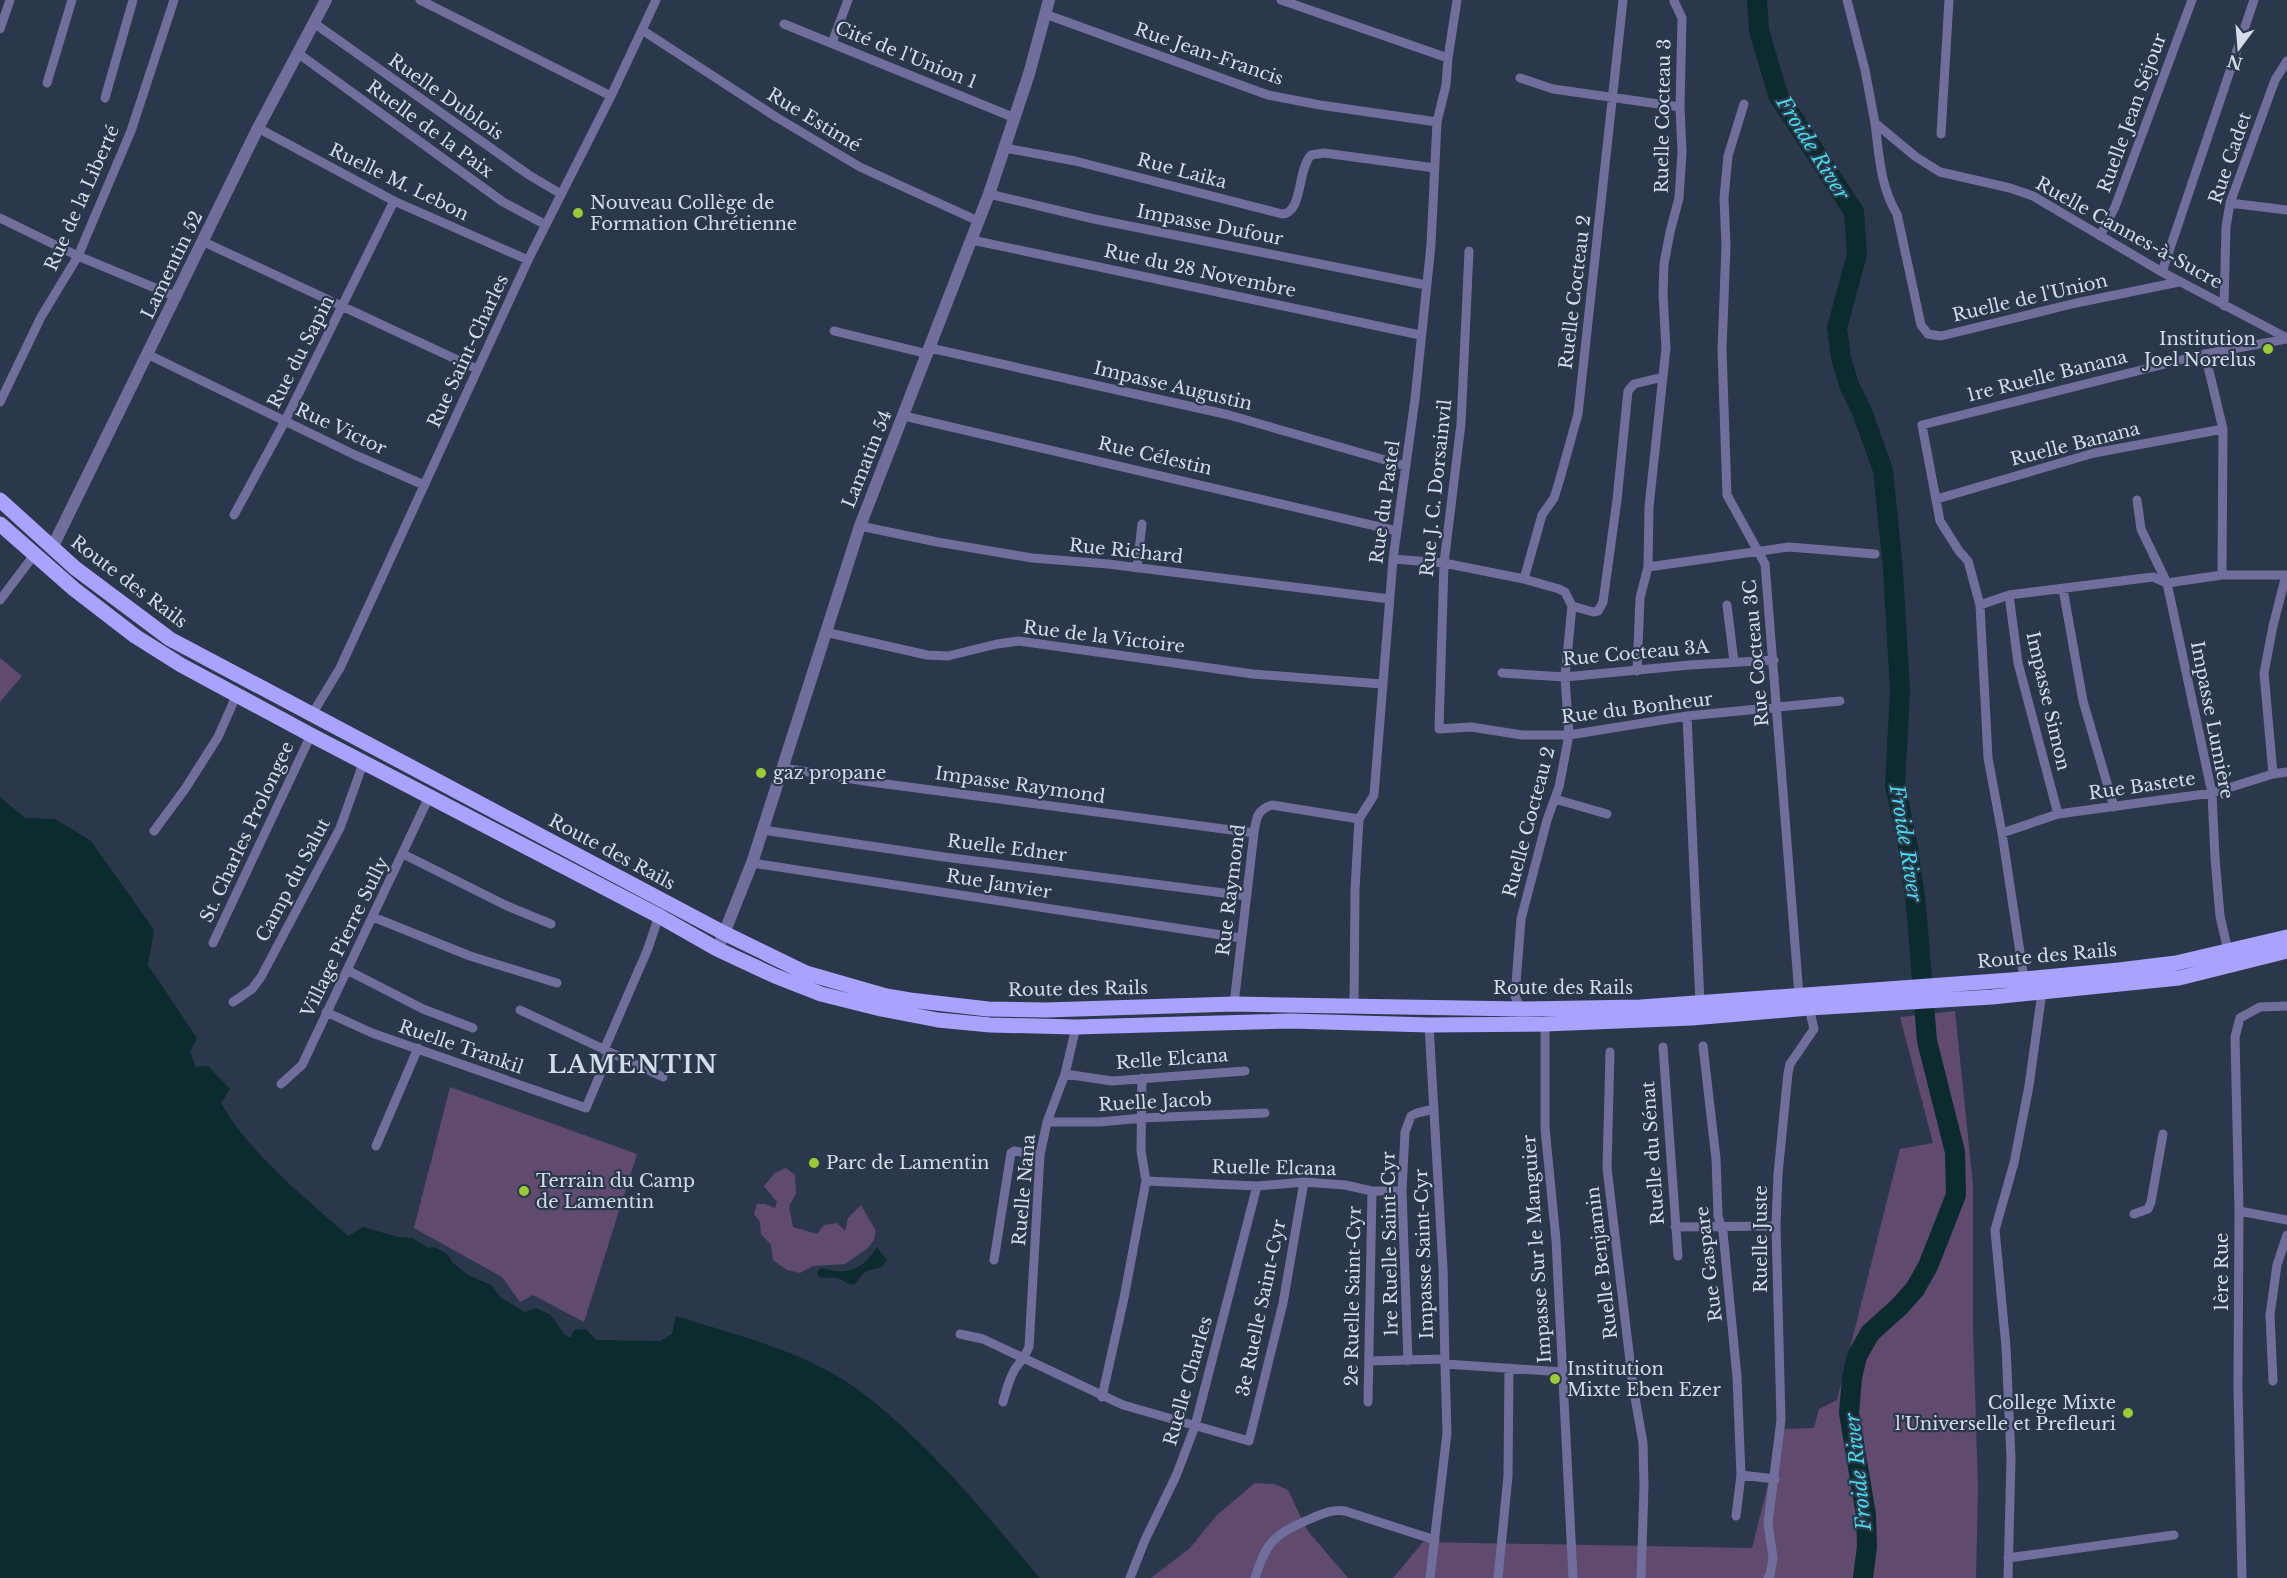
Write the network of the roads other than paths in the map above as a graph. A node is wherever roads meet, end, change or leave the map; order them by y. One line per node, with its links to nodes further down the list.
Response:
1 (10, 0): 21 (street)
2 (72, 0): 28 (street)
3 (133, 0): 30 (street)
4 (174, 0): 53 (street, Rue de la Liberté)
5 (326, 0): 19 (street, Lamentin 52)
6 (420, 0): 29 (street)
7 (656, 0): 22 (street, Rue Saint-Charles)
8 (848, 0): 23 (street)
9 (1049, 0): 18 (street, Lamatin 54)
10 (1281, 0): 25 (street)
11 (1457, 0): 25 (street, Rue du Pastel)
12 (1623, 0): 31 (street, Ruelle Cocteau 2)
13 (1847, 0): 36 (street)
14 (1949, 0): 38 (street)
15 (2192, 0): 49 (street, Ruelle Jean Séjour)
16 (2254, 0): 55 (street)
17 (1674, 1): 33 (street, Ruelle Cocteau 3)
18 (1045, 14): 34 (street, Lamatin 54); 35 (street, Rue Jean-Francis)
19 (314, 23): 24 (street, Lamentin 52); 41 (street, Ruelle Dublois)
20 (784, 24): 23 (street, Cité de l'Union 1)
21 (0, 29)
22 (642, 30): 29 (street, Rue Saint-Charles); 47 (street, Rue Estimé)
23 (832, 43): 34 (street, Cité de l'Union 1)
24 (298, 54): 37 (street, Lamentin 52); 48 (street, Ruelle de la Paix)
25 (1448, 58): 35 (street, Rue du Pastel)
26 (2287, 61): 44 (street, Rue Cadet)
27 (1520, 78): 31 (street)
28 (47, 83)
29 (611, 96): 41 (street, Rue Saint-Charles)
30 (105, 98)
31 (1613, 98): 33 (street); 93 (street, Ruelle Cocteau 2)
32 (1744, 104): 84 (street, Rue Cocteau 3C)
33 (1680, 107): 68 (street, Ruelle Cocteau 3)
34 (1015, 118): 39 (street, Lamatin 54)
35 (1437, 122): 40 (street, Rue du Pastel)
36 (1875, 123): 49 (street, Ruelle Cannes-à-Sucre); 56 (street, Ruelle de l'Union)
37 (258, 128): 43 (street, Ruelle M. Lebon); 51 (street, Lamentin 52)
38 (1941, 134)
39 (1005, 148): 40 (street, Rue Laika); 42 (street, Lamatin 54)
40 (1435, 168): 57 (street, Rue du Pastel)
41 (561, 194): 48 (street, Rue Saint-Charles)
42 (989, 194): 47 (street, Lamatin 54); 57 (street, Impasse Dufour)
43 (394, 201): 54 (street, Ruelle M. Lebon); 60 (street, Rue du Sapin)
44 (2230, 203): 45 (street); 59 (street, Rue Cadet)
45 (2287, 210)
46 (0, 218): 53 (street)
47 (978, 221): 50 (street, Lamatin 54)
48 (546, 225): 54 (street, Rue Saint-Charles)
49 (2100, 236): 55 (street, Ruelle Cannes-à-Sucre)
50 (972, 240): 62 (street, Rue du 28 Novembre); 64 (street, Lamatin 54)
51 (204, 242): 58 (street, Lamentin 52); 60 (street)
52 (1469, 250): 88 (street, Rue J. C. Dorsainvil)
53 (78, 256): 58 (street); 69 (street, Rue de la Liberté)
54 (528, 260): 67 (street, Rue Saint-Charles)
55 (2162, 272): 56 (street, Ruelle Cannes-à-Sucre)
56 (2179, 282): 59 (street, Ruelle Cannes-à-Sucre)
57 (1426, 285): 62 (street, Rue du Pastel)
58 (177, 297): 65 (street, Lamentin 52)
59 (2224, 306): 63 (street, Ruelle Cannes-à-Sucre)
60 (342, 307): 67 (street); 71 (street, Rue du Sapin)
61 (834, 331): 64 (street, Impasse Augustin)
62 (1420, 335): 73 (street, Rue du Pastel)
63 (2287, 338): 66 (street, 1re Ruelle Banana)
64 (929, 351): 70 (street, Lamatin 54); 73 (street, Impasse Augustin)
65 (147, 354): 71 (street, Rue Victor); 83 (street, Lamentin 52)
66 (2205, 354): 72 (street); 75 (street, 1re Ruelle Banana)
67 (477, 369): 74 (street, Rue Saint-Charles)
68 (1663, 376): 89 (street, Ruelle Cocteau 3); 101 (street)
69 (0, 402)
70 (904, 416): 81 (street, Lamatin 54); 82 (street, Rue Célestin)
71 (285, 421): 74 (street, Rue Victor); 78 (street, Rue du Sapin)
72 (2223, 429): 75 (street, Ruelle Banana); 91 (street)
73 (1406, 466): 82 (street, Rue du Pastel)
74 (423, 485): 112 (street, Rue Saint-Charles)
75 (1937, 499): 100 (street)
76 (0, 500): 83 (main road, Route des Rails)
77 (2137, 500): 94 (street, Impasse Lumière)
78 (234, 515)
79 (0, 524): 86 (main road, Route des Rails)
80 (1142, 524): 90 (street)
81 (860, 526): 90 (street, Rue Richard); 102 (street, Lamatin 54)
82 (1397, 531): 87 (street, Rue du Pastel)
83 (52, 548): 112 (main road, Route des Rails)
84 (1759, 551): 85 (street); 89 (street); 103 (street, Rue Cocteau 3C)
85 (1875, 554)
86 (34, 555): 98 (street); 109 (main road, Route des Rails)
87 (1393, 559): 88 (street); 97 (street, Rue du Pastel)
88 (1444, 563): 93 (street); 114 (street, Rue J. C. Dorsainvil)
89 (1648, 567): 105 (street, Ruelle Cocteau 3)
90 (1137, 568): 97 (street, Rue Richard)
91 (2222, 575): 92 (street); 94 (street)
92 (2286, 575): 120 (street)
93 (1524, 579): 101 (street)
94 (2168, 583): 95 (street); 121 (street, Impasse Lumière)
95 (2063, 589): 96 (street); 124 (street)
96 (2009, 595): 100 (street); 126 (street, Impasse Simon)
97 (1390, 599): 108 (street, Rue du Pastel)
98 (0, 600)
99 (1727, 605): 104 (street)
100 (1980, 605): 131 (street)
101 (1572, 606): 107 (street, Ruelle Cocteau 2)
102 (825, 632): 108 (street, Rue de la Victoire); 118 (street, Lamatin 54)
103 (1774, 660): 104 (street, Rue Cocteau 3A); 111 (street, Rue Cocteau 3C)
104 (1734, 662): 105 (street, Rue Cocteau 3A)
105 (1637, 671): 107 (street, Rue Cocteau 3A)
106 (1502, 674): 107 (street, Rue Cocteau 3A)
107 (1566, 677): 116 (street, Ruelle Cocteau 2)
108 (1382, 684): 127 (street, Rue du Pastel)
109 (237, 694): 115 (main road, Route des Rails); 129 (street)
110 (1840, 700): 111 (street, Rue du Bonheur)
111 (1777, 708): 113 (street, Rue du Bonheur); 149 (street, Rue Cocteau 3C)
112 (311, 716): 138 (main road, Route des Rails)
113 (1687, 716): 116 (street, Rue du Bonheur); 152 (street)
114 (1438, 729): 116 (street, Rue du Bonheur)
115 (311, 735): 117 (main road, Route des Rails); 141 (street, St. Charles Prolongee)
116 (1569, 735): 123 (street, Ruelle Cocteau 2)
117 (364, 761): 122 (main road, Route des Rails); 151 (street, Camp du Salut)
118 (783, 768): 128 (street, Lamatin 54); 130 (street, Impasse Raymond)
119 (2287, 772): 120 (street, Rue Bastete)
120 (2273, 774): 121 (street, Rue Bastete)
121 (2212, 793): 124 (street, Rue Bastete); 143 (street, Impasse Lumière)
122 (429, 797): 132 (street, Village Pierre Sully); 136 (main road, Route des Rails)
123 (1555, 799): 125 (street); 157 (street, Ruelle Cocteau 2)
124 (2114, 807): 126 (street, Rue Bastete)
125 (1607, 814)
126 (2058, 814): 131 (street, Rue Bastete)
127 (1359, 819): 130 (street, Rue Raymond); 155 (street, Rue du Pastel)
128 (763, 830): 133 (street, Lamatin 54); 134 (street, Ruelle Edner)
129 (154, 831)
130 (1254, 833): 134 (street, Rue Raymond)
131 (2002, 833): 146 (street)
132 (403, 854): 135 (street, Village Pierre Sully); 137 (street)
133 (752, 863): 138 (street, Lamatin 54); 140 (street, Rue Janvier)
134 (1247, 896): 140 (street, Rue Raymond)
135 (373, 916): 145 (street, Village Pierre Sully); 147 (street)
136 (659, 916): 142 (main road, Route des Rails); 167 (street)
137 (551, 924)
138 (724, 933): 142 (street, Lamatin 54); 153 (main road, Route des Rails)
139 (2287, 937): 143 (main road, Route des Rails)
140 (1241, 938): 153 (street, Rue Raymond)
141 (213, 943)
142 (717, 949): 162 (main road, Route des Rails)
143 (2228, 951): 146 (main road, Route des Rails)
144 (2287, 951): 148 (main road, Route des Rails)
145 (347, 970): 159 (street, Village Pierre Sully); 163 (street)
146 (2024, 979): 150 (main road, Route des Rails)
147 (557, 983)
148 (2042, 992): 150 (main road, Route des Rails); 212 (street)
149 (1799, 995): 150 (main road, Route des Rails); 152 (main road, Route des Rails)
150 (1862, 998): 156 (main road, Route des Rails)
151 (233, 1002)
152 (1700, 1003): 157 (main road, Route des Rails)
153 (1234, 1004): 155 (main road, Route des Rails)
154 (2287, 1005): 186 (street, 1ère Rue)
155 (1354, 1006): 157 (main road, Route des Rails)
156 (1809, 1008): 160 (main road, Route des Rails); 190 (street, Ruelle Juste)
157 (1521, 1009)
158 (520, 1010): 167 (street)
159 (326, 1012): 166 (street, Ruelle Trankil); 173 (street, Village Pierre Sully)
160 (1545, 1024): 161 (main road, Route des Rails); 201 (street, Impasse Sur le Manguier)
161 (1429, 1025): 162 (main road, Route des Rails); 174 (street, Impasse Saint-Cyr)
162 (1076, 1027): 170 (street, Ruelle Nana)
163 (473, 1028)
164 (1702, 1046): 189 (street, Rue Gaspare)
165 (1663, 1047): 191 (street, Ruelle du Sénat)
166 (418, 1048): 167 (street, Ruelle Trankil); 179 (street)
167 (607, 1051): 171 (street)
168 (1610, 1052): 218 (street, Ruelle Benjamin)
169 (1245, 1071): 172 (street, Relle Elcana)
170 (1065, 1074): 172 (street, Relle Elcana); 177 (street, Ruelle Nana)
171 (663, 1077)
172 (1142, 1078): 176 (street)
173 (281, 1084)
174 (1434, 1109): 185 (street, 1re Ruelle Saint-Cyr); 199 (street, Impasse Saint-Cyr)
175 (1265, 1113): 176 (street, Ruelle Jacob)
176 (1142, 1118): 177 (street, Ruelle Jacob); 181 (street)
177 (1047, 1122): 180 (street, Ruelle Nana)
178 (2163, 1134): 187 (street)
179 (376, 1146)
180 (1040, 1155): 194 (street); 196 (street, Ruelle Nana)
181 (1146, 1181): 183 (street, Ruelle Elcana); 203 (street)
182 (1304, 1182): 183 (street, Ruelle Elcana); 184 (street, Ruelle Elcana); 206 (street, 3e Ruelle Saint-Cyr)
183 (1257, 1186): 206 (street, Ruelle Charles)
184 (1372, 1191): 185 (street, Ruelle Elcana); 197 (street, 2e Ruelle Saint-Cyr)
185 (1402, 1191): 198 (street, 1re Ruelle Saint-Cyr)
186 (2239, 1211): 188 (street); 221 (street, 1ère Rue)
187 (2134, 1214)
188 (2287, 1220)
189 (1722, 1225): 190 (street); 191 (street); 207 (street, Rue Gaspare)
190 (1776, 1226): 208 (street, Ruelle Juste)
191 (1675, 1227): 193 (street, Ruelle du Sénat)
192 (2287, 1234): 202 (street)
193 (1678, 1256)
194 (994, 1260)
195 (960, 1334): 196 (street)
196 (1024, 1359): 203 (street); 204 (street, Ruelle Nana)
197 (1369, 1360): 198 (street); 205 (street, 2e Ruelle Saint-Cyr)
198 (1408, 1361): 199 (street)
199 (1445, 1362): 200 (street, Impasse Saint-Cyr); 211 (street)
200 (1509, 1368): 201 (street, Impasse Saint-Cyr); 216 (street)
201 (1563, 1372): 217 (street, Impasse Sur le Manguier)
202 (2273, 1382)
203 (1102, 1396): 206 (street)
204 (1003, 1402)
205 (1368, 1402)
206 (1196, 1426): 213 (street, Ruelle Charles)
207 (1741, 1474): 208 (street); 209 (street, Rue Gaspare)
208 (1775, 1479): 219 (street, Ruelle Juste)
209 (1736, 1515)
210 (2174, 1536): 212 (street)
211 (1435, 1540): 214 (street); 215 (street)
212 (2008, 1558): 220 (street)
213 (1130, 1578)
214 (1255, 1578)
215 (1430, 1578)
216 (1498, 1578)
217 (1573, 1578)
218 (1641, 1578)
219 (1768, 1578)
220 (2008, 1578)
221 (2242, 1578)

